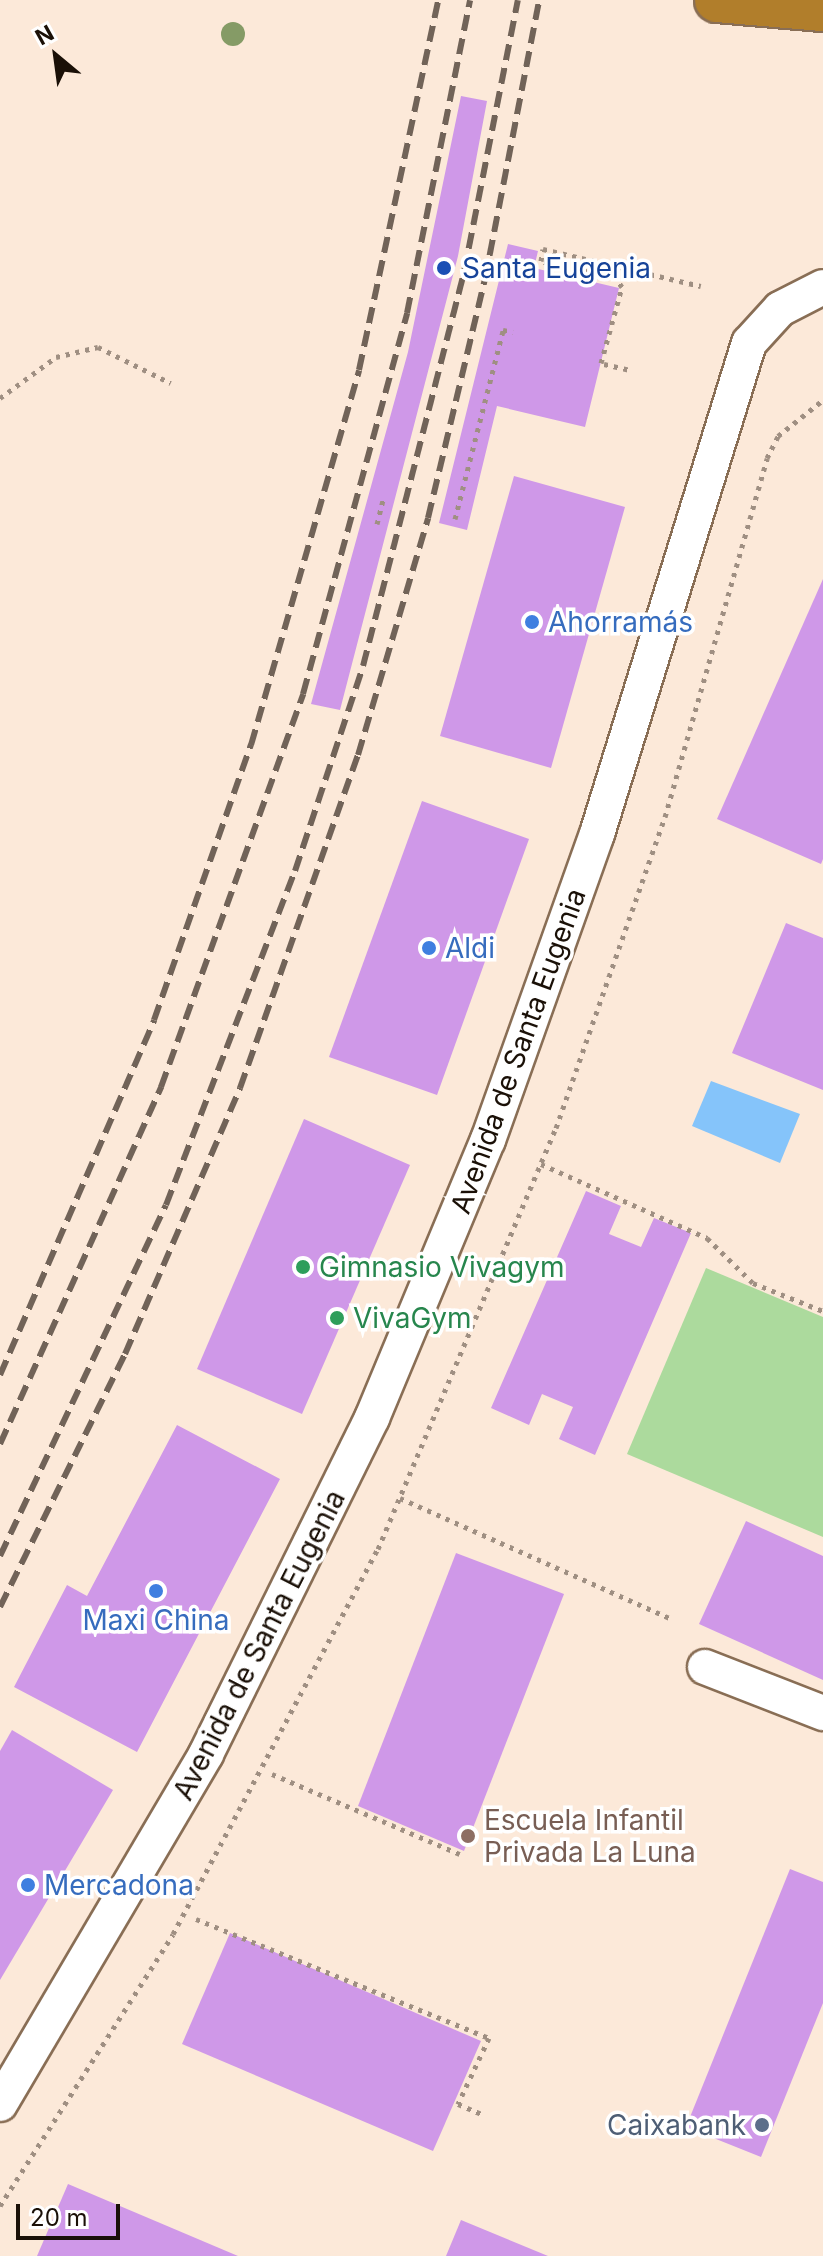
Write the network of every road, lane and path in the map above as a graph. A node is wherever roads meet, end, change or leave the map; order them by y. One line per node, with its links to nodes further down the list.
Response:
1 (717, 0): 2 (highway)
2 (823, 9)
3 (701, 286): 6 (path)
4 (823, 287): 21 (street, Avenida de Santa Eugenia)
5 (513, 332): 10 (path)
6 (631, 370)
7 (171, 383): 8 (path)
8 (0, 398)
9 (383, 500): 11 (path)
10 (455, 519)
11 (377, 524)
12 (541, 1164): 13 (path)
13 (823, 1311)
14 (400, 1498): 15 (path)
15 (670, 1618)
16 (705, 1667): 17 (street)
17 (823, 1713)
18 (272, 1774): 19 (path)
19 (460, 1854)
20 (196, 1919): 22 (path)
21 (0, 2104)
22 (482, 2114)

